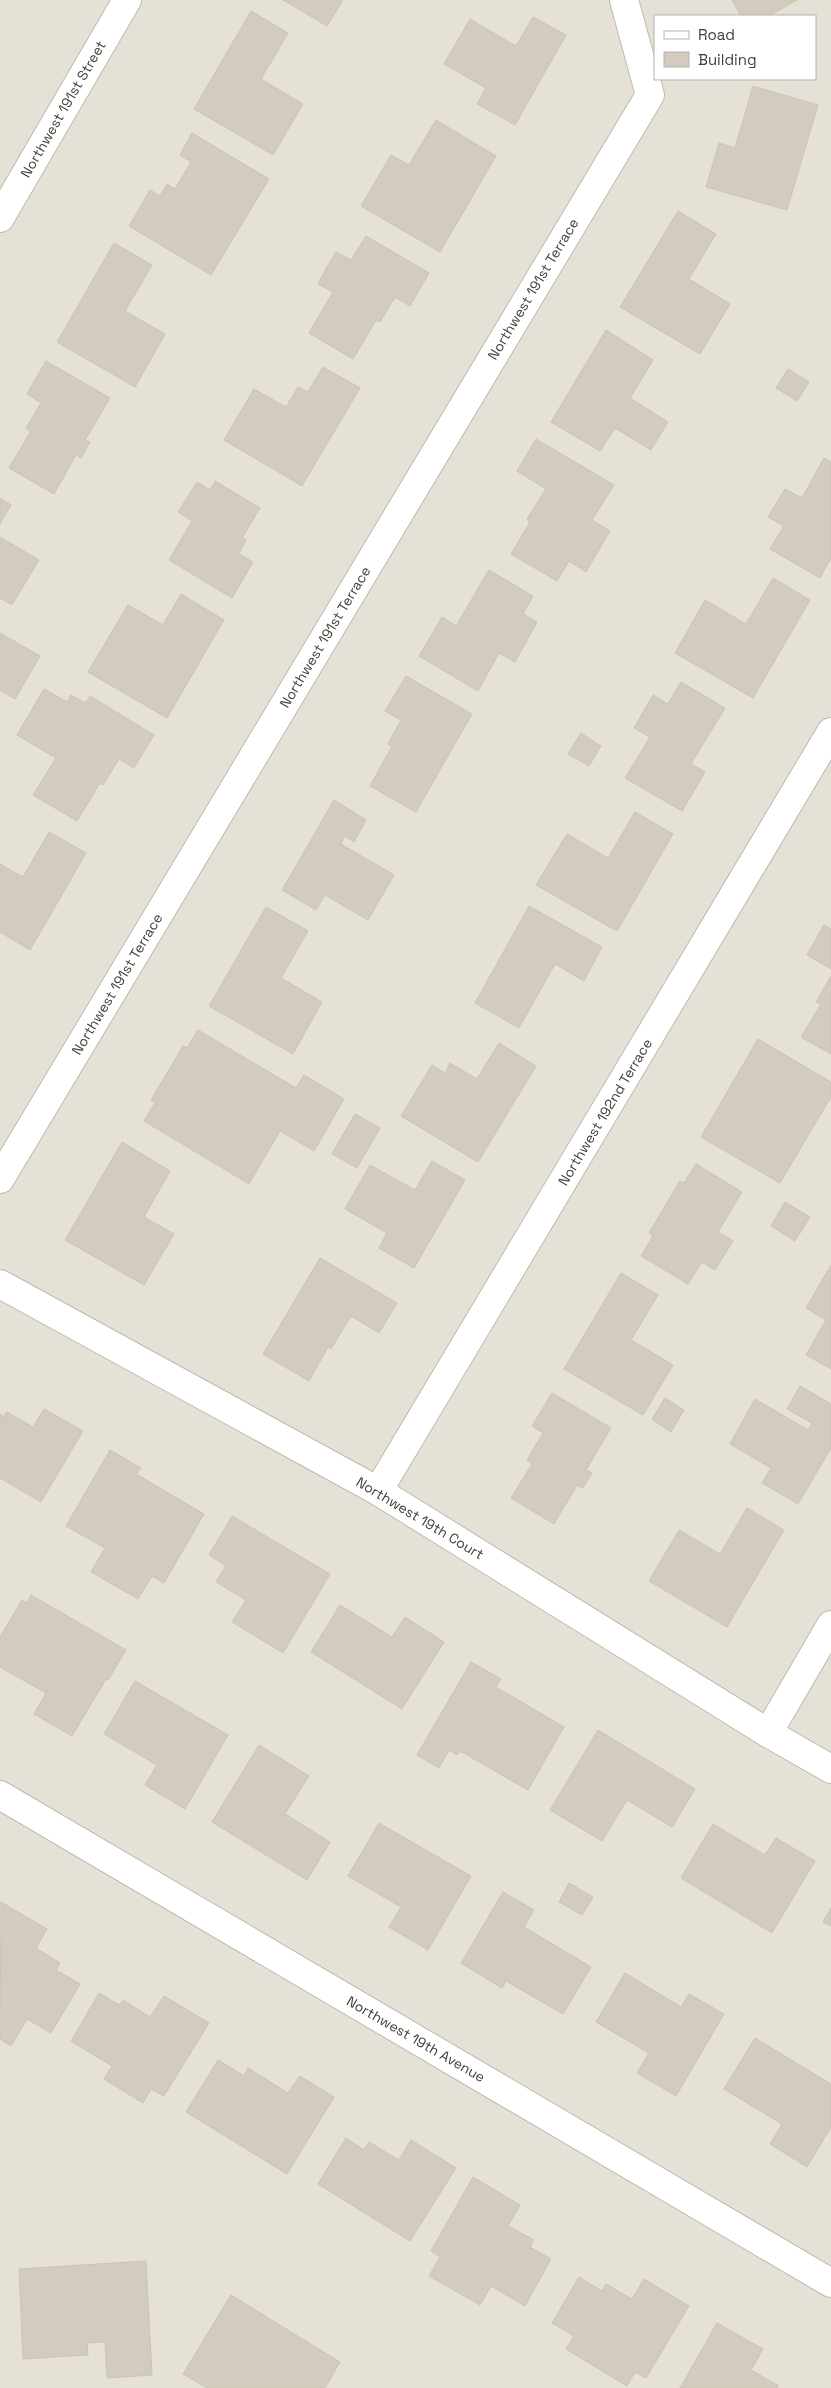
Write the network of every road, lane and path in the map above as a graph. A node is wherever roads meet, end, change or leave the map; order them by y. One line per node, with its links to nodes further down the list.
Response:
1 (127, 0): 3 (street, Northwest 191st Street)
2 (624, 0): 5 (street, Northwest 191st Terrace)
3 (0, 218)
4 (831, 732): 7 (street, Northwest 192nd Terrace)
5 (0, 1179)
6 (0, 1284): 7 (street, Northwest 19th Court)
7 (378, 1491): 9 (street, Northwest 19th Court)
8 (831, 1625): 9 (street)
9 (768, 1733): 10 (street, Northwest 19th Court)
10 (831, 1770)
11 (0, 1795): 12 (street, Northwest 19th Avenue)
12 (831, 2283)

